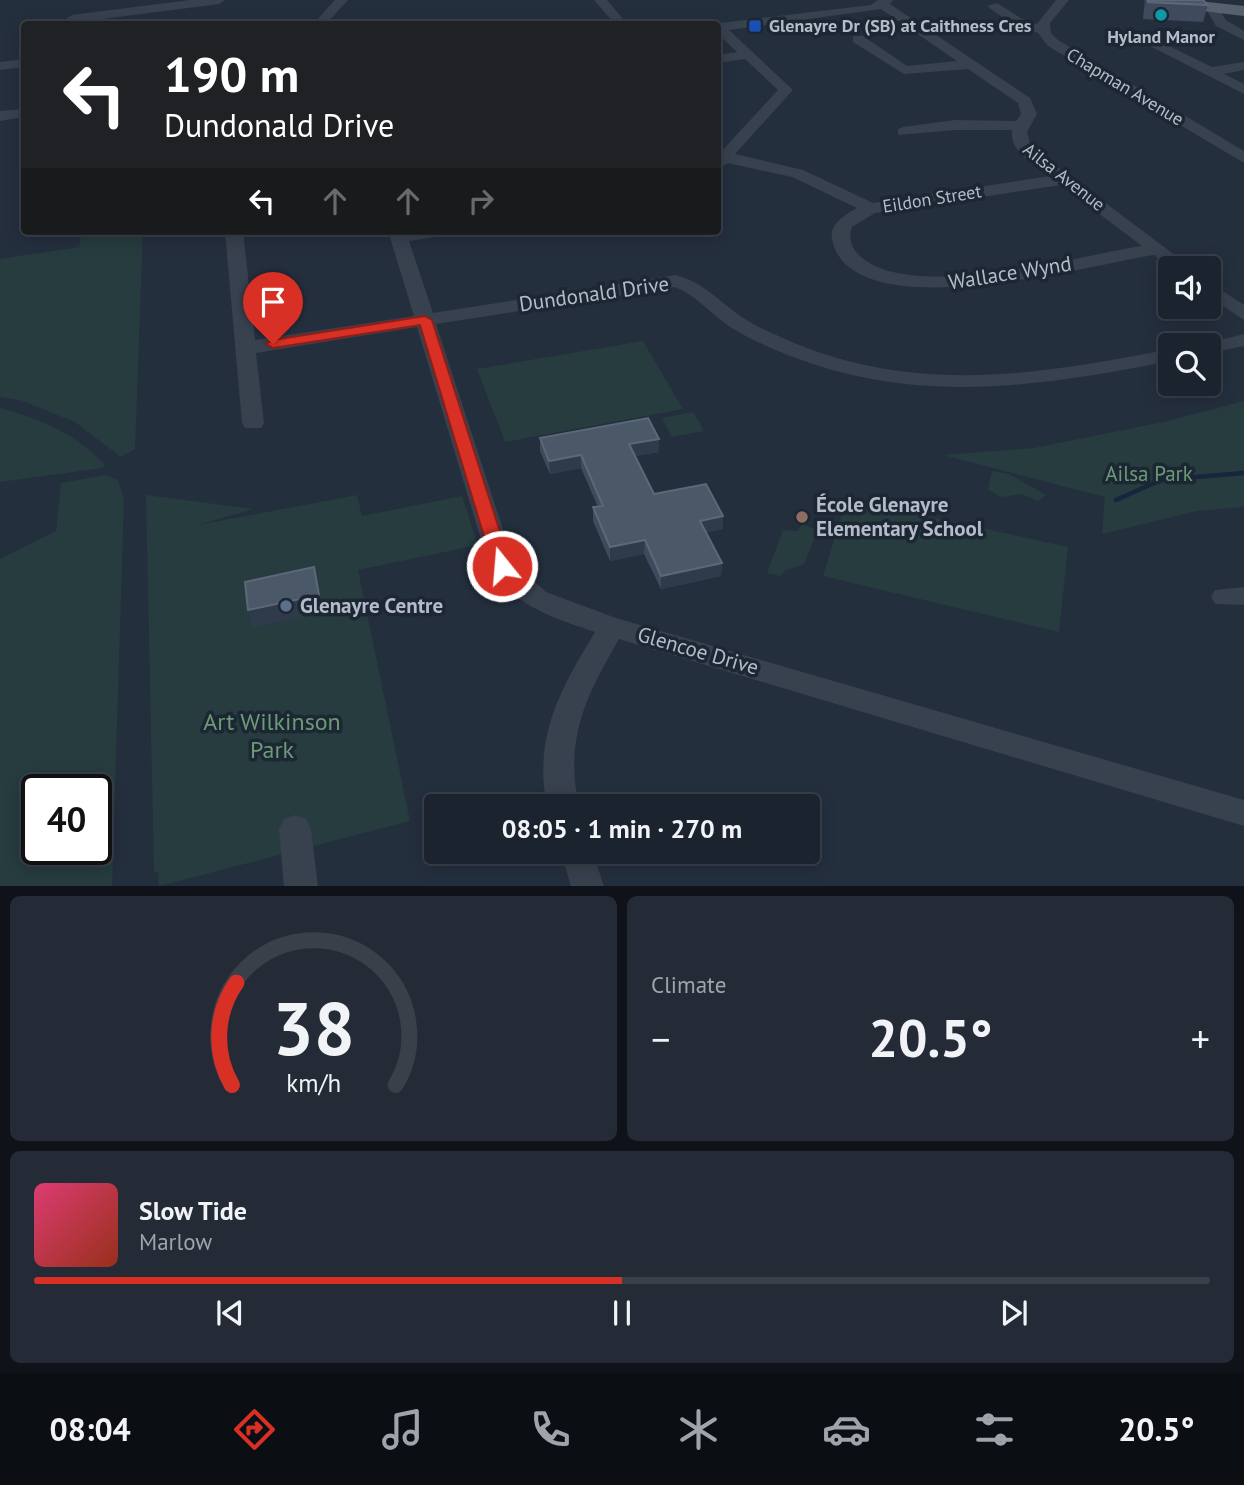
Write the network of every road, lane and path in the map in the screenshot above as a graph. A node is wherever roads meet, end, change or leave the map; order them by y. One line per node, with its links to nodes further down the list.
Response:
1 (74, 0): 11 (street)
2 (219, 0): 12 (street)
3 (342, 0): 13 (street)
4 (600, 0): 14 (street)
5 (1063, 0): 17 (street)
6 (1152, 0): 9 (main road)
7 (885, 2): 15 (street); 24 (street, Ailsa Avenue)
8 (993, 6): 17 (street)
9 (1211, 7): 10 (main road); 18 (street)
10 (1244, 11)
11 (71, 21)
12 (78, 21)
13 (322, 21)
14 (618, 21)
15 (721, 27)
16 (721, 30): 21 (street)
17 (1043, 30): 33 (street, Chapman Avenue)
18 (1244, 36)
19 (858, 39): 24 (street)
20 (1151, 41): 27 (street)
21 (748, 55): 22 (street); 34 (street)
22 (721, 59)
23 (21, 63): 25 (street)
24 (974, 64): 31 (street, Ailsa Avenue)
25 (0, 66)
26 (1244, 66): 27 (street)
27 (1209, 72): 28 (street)
28 (1244, 90)
29 (21, 113): 30 (street)
30 (0, 116)
31 (1020, 126): 32 (street); 35 (street, Ailsa Avenue)
32 (903, 132)
33 (1244, 158)
34 (721, 161): 36 (street, Eildon Street)
35 (1065, 179): 36 (street, Eildon Street); 39 (street, Ailsa Avenue)
36 (871, 208): 39 (street, Wallace Wynd)
37 (234, 235): 46 (street)
38 (398, 235): 43 (street, Glencoe Drive)
39 (1157, 249): 40 (street, Ailsa Avenue)
40 (1167, 256)
41 (1221, 297): 42 (street)
42 (1244, 313)
43 (425, 320): 46 (street, Dundonald Drive); 47 (street, Dundonald Drive); 49 (street, Glencoe Drive)
44 (1244, 340): 45 (street)
45 (1221, 345)
46 (246, 348): 48 (street)
47 (1158, 357)
48 (253, 423)
49 (612, 626): 50 (street); 51 (street, Glencoe Drive)
50 (559, 794)
51 (1244, 813)
52 (295, 829): 54 (street)
53 (581, 864): 55 (street)
54 (302, 886)
55 (588, 886)

